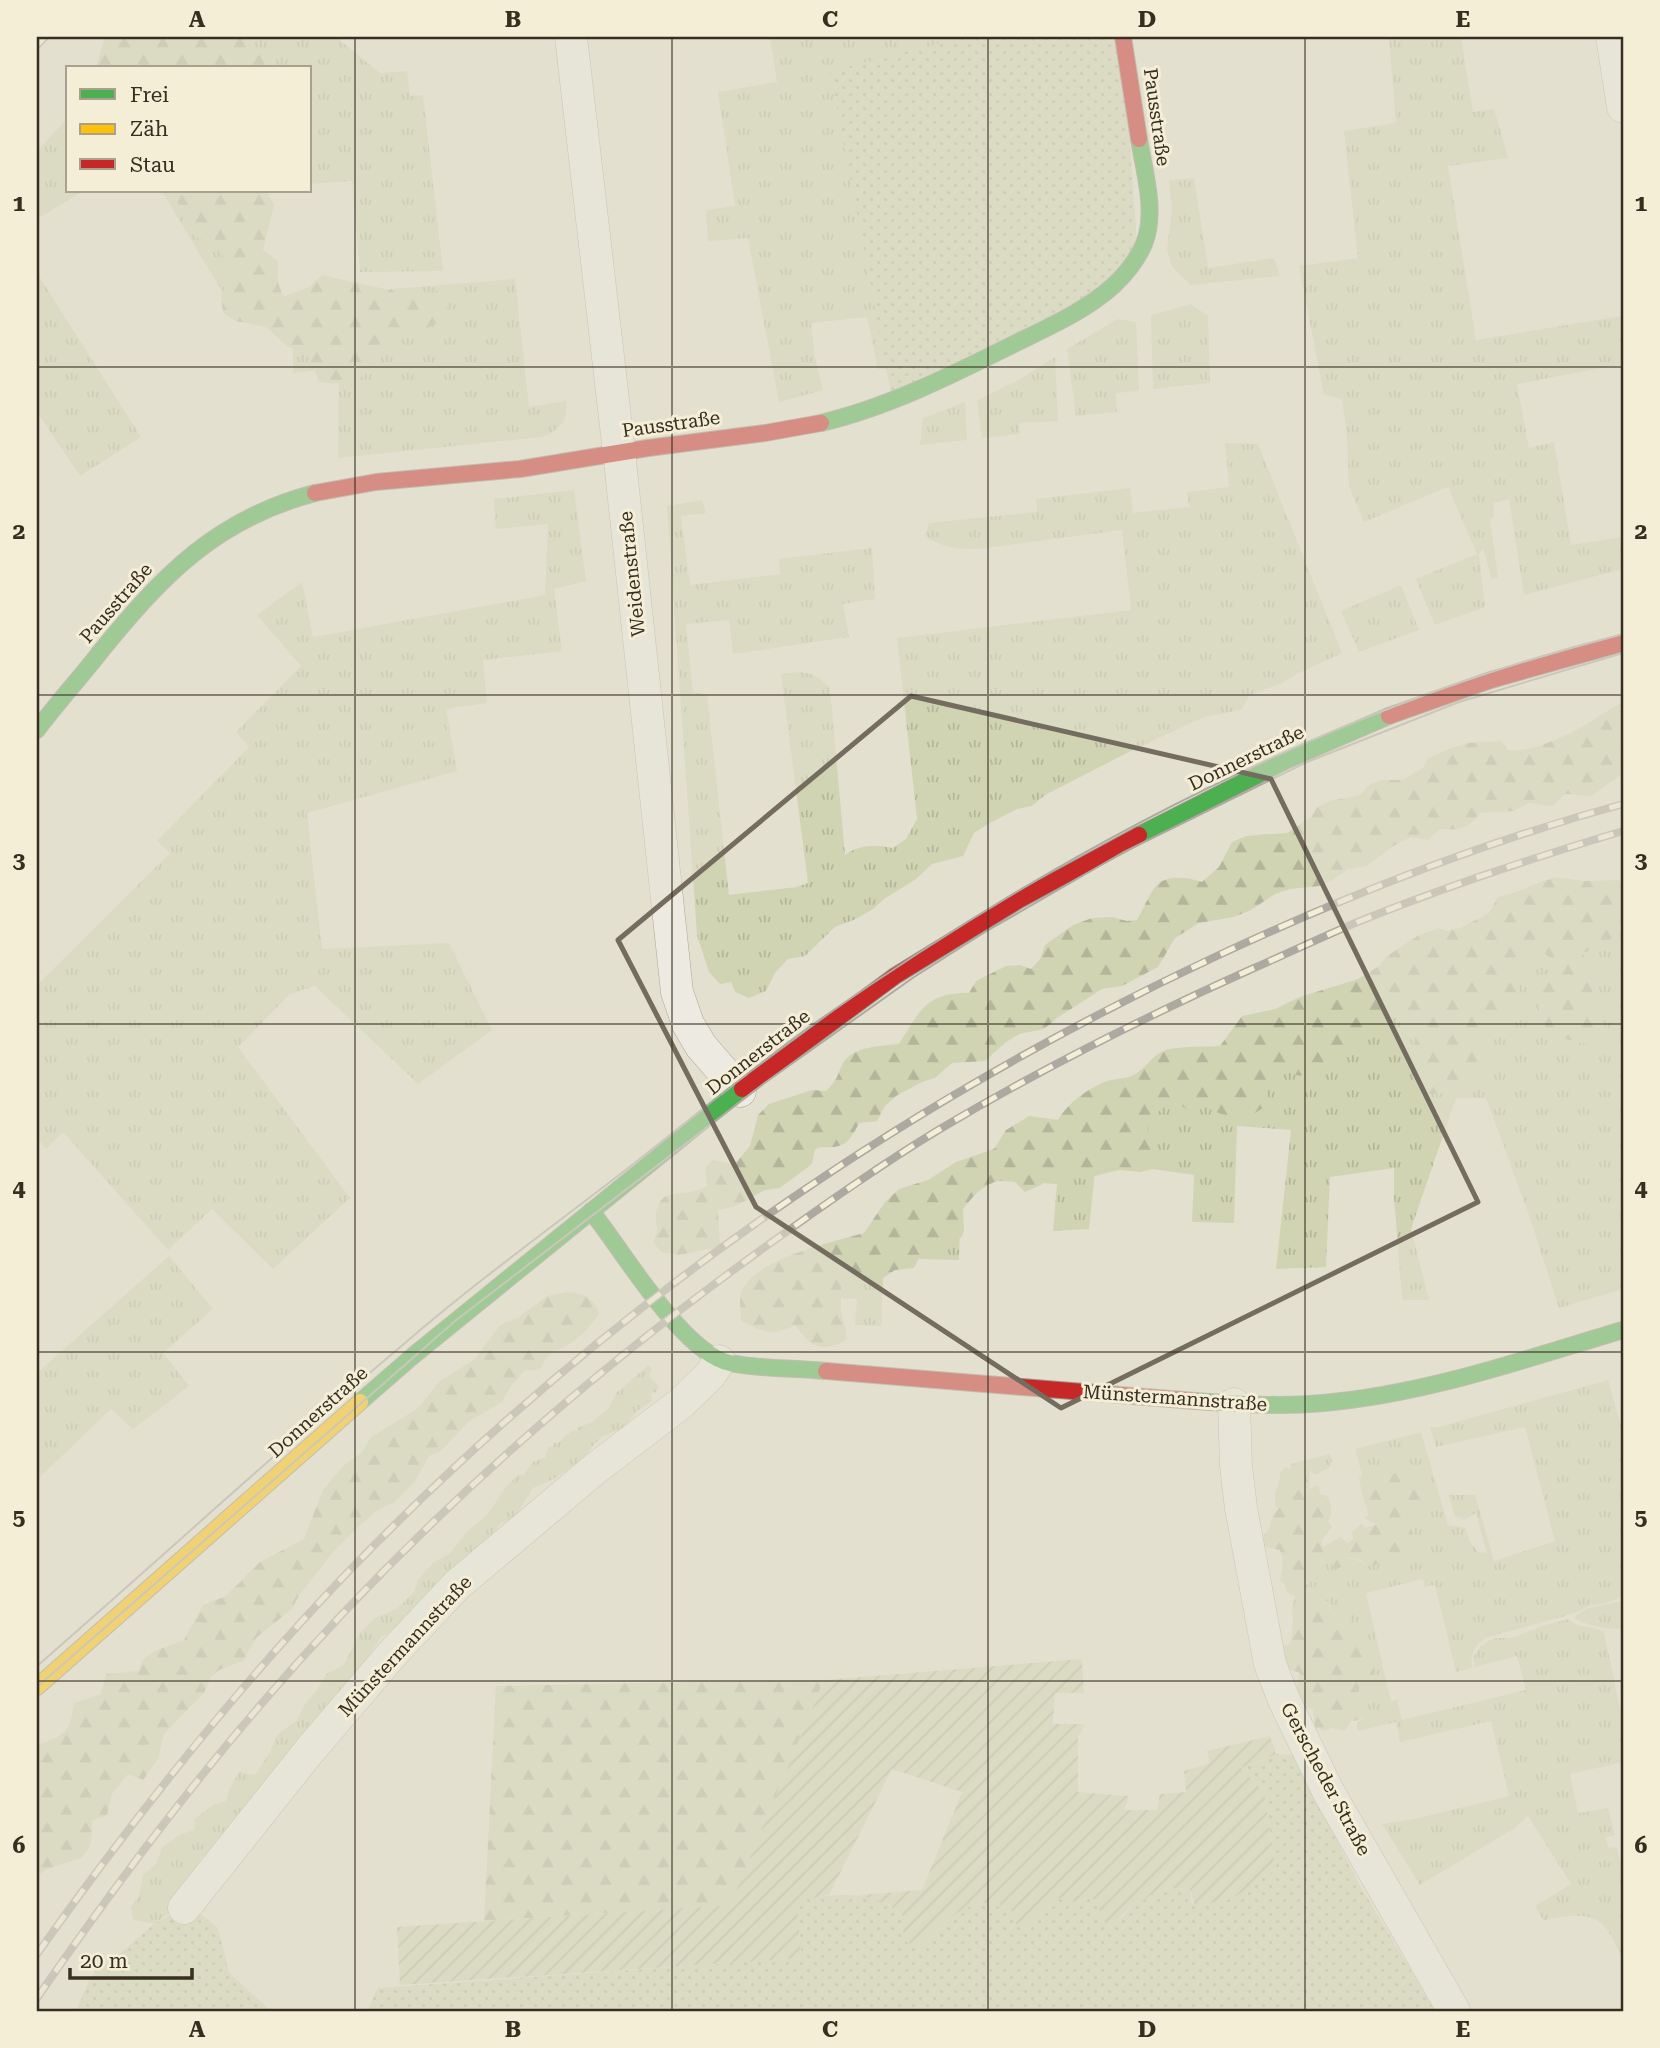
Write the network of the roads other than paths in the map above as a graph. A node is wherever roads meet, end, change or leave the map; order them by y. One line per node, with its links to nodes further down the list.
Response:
1 (570, 37): 5 (street, Weidenstraße)
2 (1123, 37): 5 (street, Pausstraße)
3 (1612, 37): 4 (street)
4 (1623, 107)
5 (619, 452): 7 (street, Pausstraße); 8 (street, Weidenstraße)
6 (1623, 643): 8 (street, Donnerstraße)
7 (37, 730)
8 (740, 1091): 9 (street, Donnerstraße)
9 (591, 1211): 11 (street); 13 (street, Donnerstraße)
10 (1623, 1330): 12 (street, Münstermannstraße)
11 (719, 1361): 12 (street, Münstermannstraße); 14 (street, Münstermannstraße)
12 (1234, 1404): 15 (street, Gerscheder Straße)
13 (37, 1687)
14 (184, 1908)
15 (1454, 2011)

